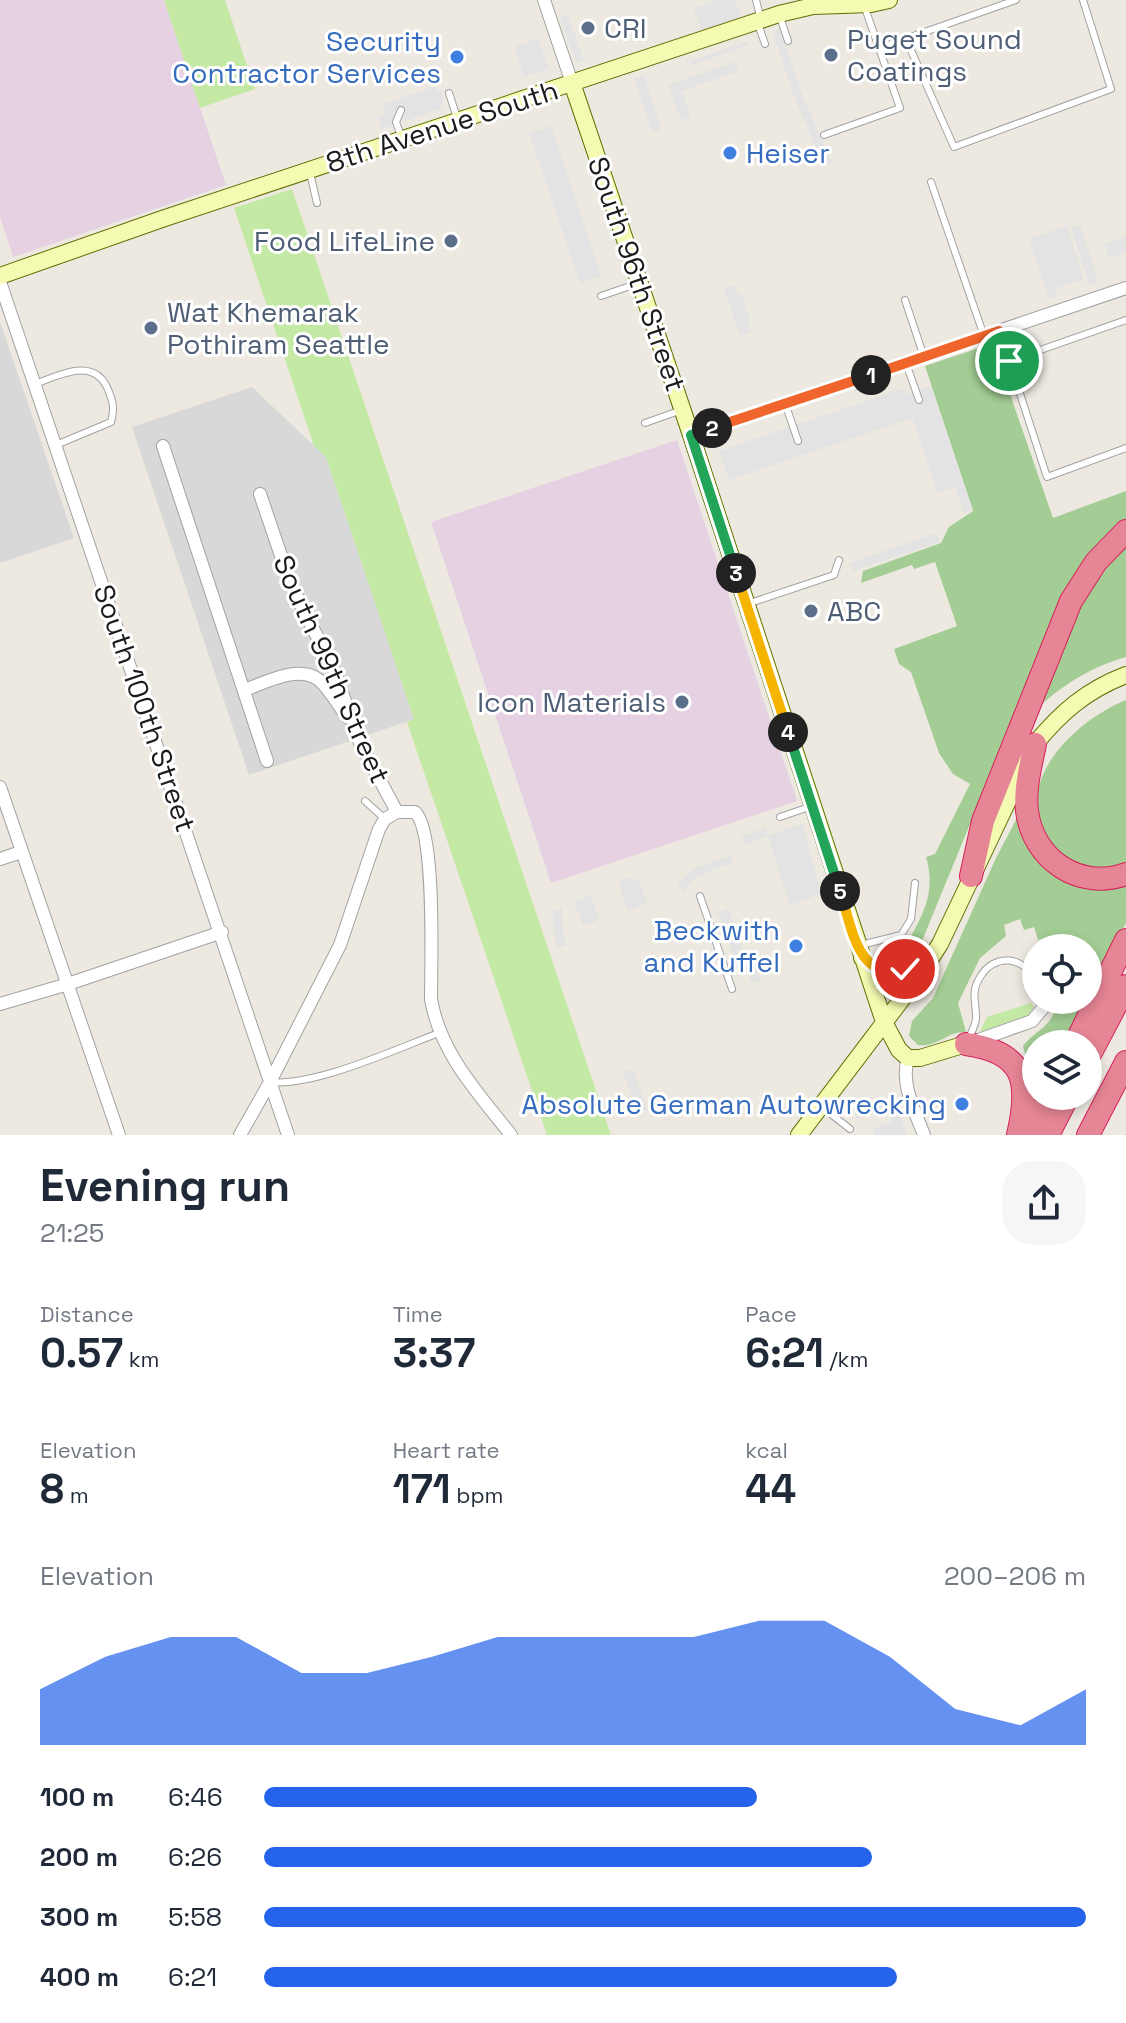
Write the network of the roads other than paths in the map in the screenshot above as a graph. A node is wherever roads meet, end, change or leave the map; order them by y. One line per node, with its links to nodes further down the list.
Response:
1 (544, 0): 14 (street, South 96th Street)
2 (756, 0): 9 (lane)
3 (889, 0): 7 (street, 8th Avenue South)
4 (1016, 0): 10 (lane)
5 (1083, 0): 10 (lane)
6 (824, 3): 7 (street, 8th Avenue South); 8 (street, 8th Avenue South)
7 (864, 4): 13 (lane)
8 (779, 14): 9 (street, 8th Avenue South); 11 (lane)
9 (759, 20): 12 (lane); 14 (street, 8th Avenue South)
10 (906, 39): 13 (lane)
11 (788, 41)
12 (765, 44)
13 (879, 48): 18 (lane)
14 (572, 83): 17 (street, 8th Avenue South); 25 (street, South 96th Street)
15 (449, 93): 17 (lane)
16 (401, 110): 19 (lane)
17 (458, 121): 19 (street, 8th Avenue South)
18 (824, 135)
19 (402, 139): 20 (street, 8th Avenue South)
20 (309, 170): 22 (lane); 23 (street, 8th Avenue South)
21 (931, 182): 31 (lane)
22 (317, 203)
23 (0, 276)
24 (0, 282): 35 (street, South 100th Street)
25 (639, 283): 27 (lane); 38 (street, South 96th Street)
26 (1126, 288): 30 (street)
27 (601, 296)
28 (905, 300): 32 (lane)
29 (1126, 320): 33 (lane)
30 (999, 331): 31 (street); 33 (lane)
31 (984, 336): 32 (street)
32 (924, 357): 34 (street)
33 (1009, 361): 44 (lane)
34 (906, 363): 36 (lane); 37 (street)
35 (35, 384): 42 (street, South 100th Street); 42 (lane)
36 (919, 400)
37 (785, 403): 40 (street); 41 (lane)
38 (683, 410): 39 (lane); 40 (street, South 96th Street)
39 (645, 423)
40 (691, 435): 48 (street, South 96th Street)
41 (798, 441)
42 (56, 445): 66 (street, South 100th Street)
43 (163, 446): 50 (street)
44 (1126, 448)
45 (260, 494): 51 (street, South 99th Street)
46 (1126, 531): 63 (highway)
47 (839, 560): 48 (lane)
48 (747, 604): 56 (street, South 96th Street)
49 (1126, 675): 52 (street)
50 (244, 690): 51 (street); 53 (street)
51 (351, 723): 57 (street, South 99th Street)
52 (1035, 744): 62 (highway); 63 (street)
53 (267, 761)
54 (0, 787): 60 (street)
55 (365, 801): 59 (lane)
56 (812, 806): 58 (lane); 68 (street, South 96th Street)
57 (397, 812): 59 (street); 79 (street, South 99th Street)
58 (780, 817)
59 (385, 819): 83 (street)
60 (21, 852): 61 (street); 71 (street)
61 (0, 859)
62 (1126, 874)
63 (971, 876): 69 (street)
64 (915, 883): 68 (lane)
65 (700, 896): 73 (lane)
66 (222, 932): 71 (street); 83 (street, South 100th Street)
67 (1126, 940): 77 (highway)
68 (860, 952): 69 (street); 76 (street, South 96th Street)
69 (934, 953): 76 (street)
70 (1022, 965): 80 (lane)
71 (68, 984): 74 (street); 89 (street)
72 (1126, 986): 78 (highway)
73 (732, 989)
74 (0, 1004)
75 (1036, 1014): 80 (street)
76 (884, 1022): 81 (street, South 96th Street); 85 (street)
77 (1082, 1030)
78 (1102, 1031)
79 (439, 1033): 83 (lane); 92 (street, South 99th Street)
80 (966, 1044): 81 (street); 95 (highway)
81 (908, 1058): 94 (street, South 96th Street)
82 (1126, 1062): 98 (highway)
83 (270, 1082): 90 (street); 91 (street, South 100th Street)
84 (1126, 1094): 99 (highway)
85 (821, 1106): 88 (lane); 93 (street)
86 (1042, 1110): 96 (highway)
87 (1061, 1110): 97 (highway)
88 (850, 1129)
89 (119, 1135)
90 (240, 1135)
91 (288, 1135)
92 (511, 1135)
93 (799, 1135)
94 (924, 1135)
95 (1018, 1135)
96 (1030, 1135)
97 (1048, 1135)
98 (1088, 1135)
99 (1105, 1135)

